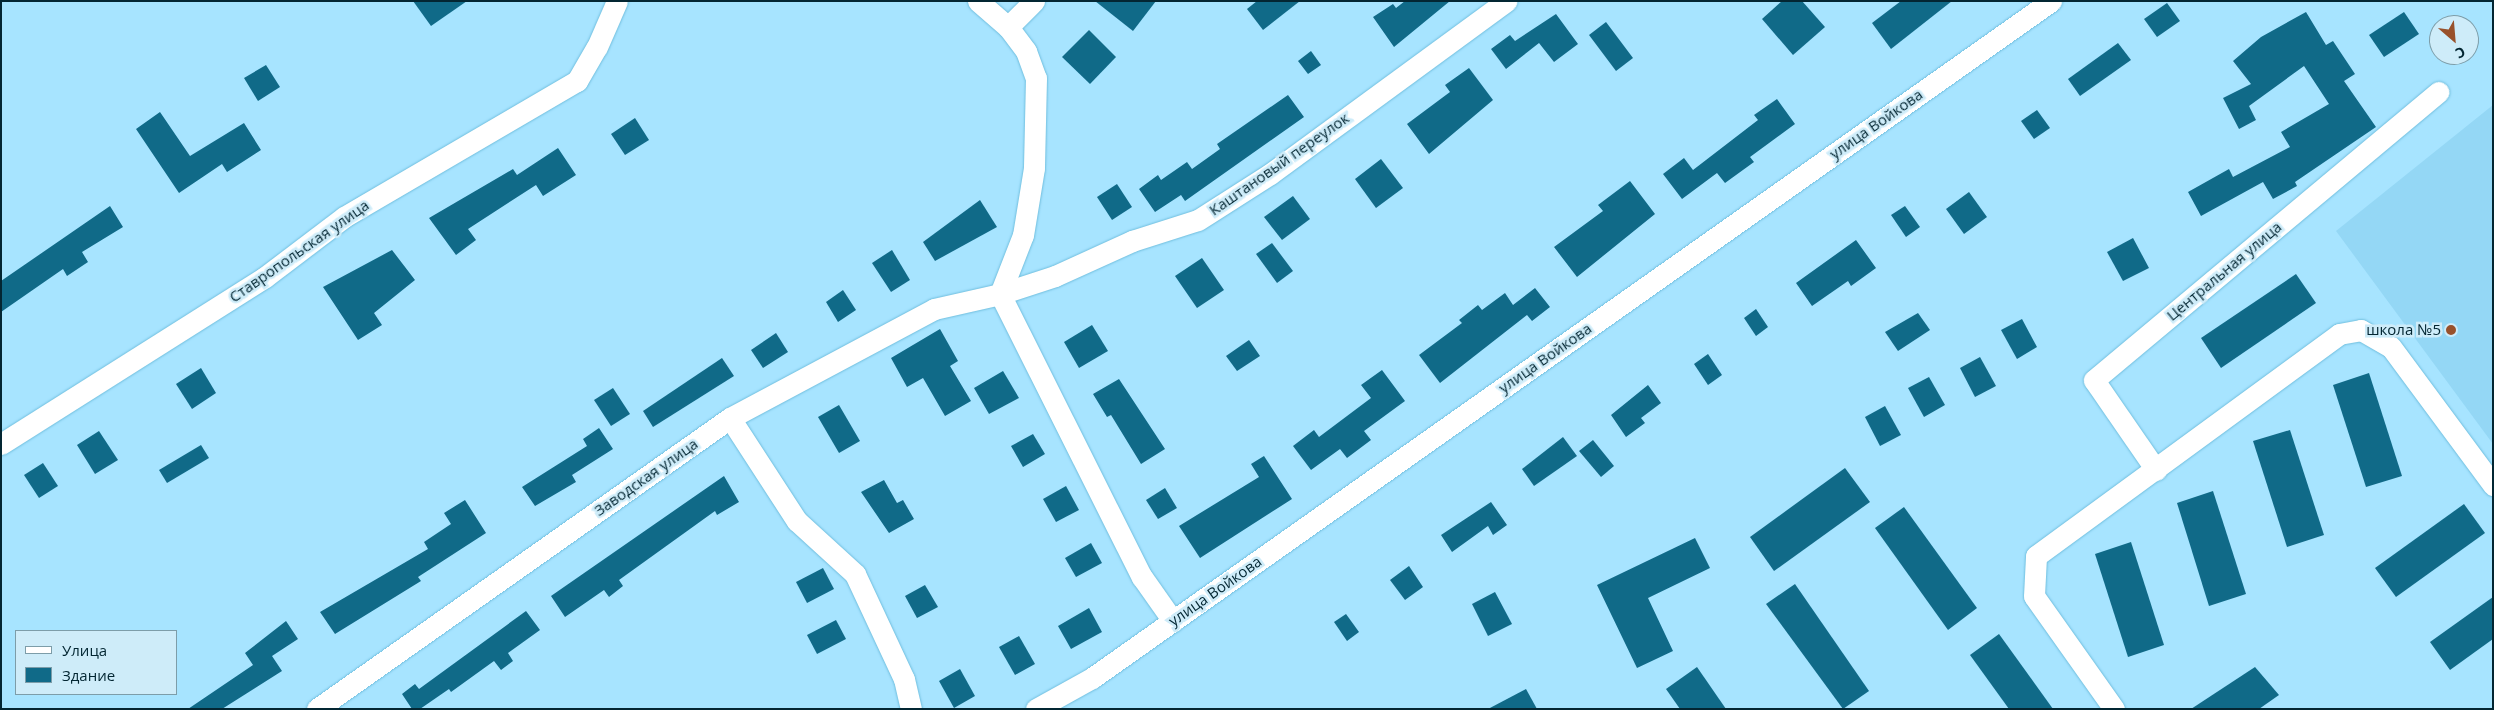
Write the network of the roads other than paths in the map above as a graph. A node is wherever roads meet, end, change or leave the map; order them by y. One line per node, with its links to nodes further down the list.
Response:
1 (617, 1): 10 (street, Ставропольская улица)
2 (978, 1): 6 (street)
3 (1034, 1): 6 (street)
4 (1506, 1): 8 (street, Каштановый переулок)
5 (2051, 1): 13 (street, улица Войкова)
6 (1008, 27): 8 (street)
7 (2439, 92): 11 (street, Центральная улица)
8 (1000, 294): 9 (street, Заводская улица); 13 (street)
9 (730, 418): 14 (street, Заводская улица); 15 (street)
10 (1, 444)
11 (2156, 470): 12 (street); 17 (street)
12 (2493, 485)
13 (1173, 621): 16 (street, улица Войкова)
14 (318, 709)
15 (911, 709)
16 (1036, 709)
17 (2114, 709)

